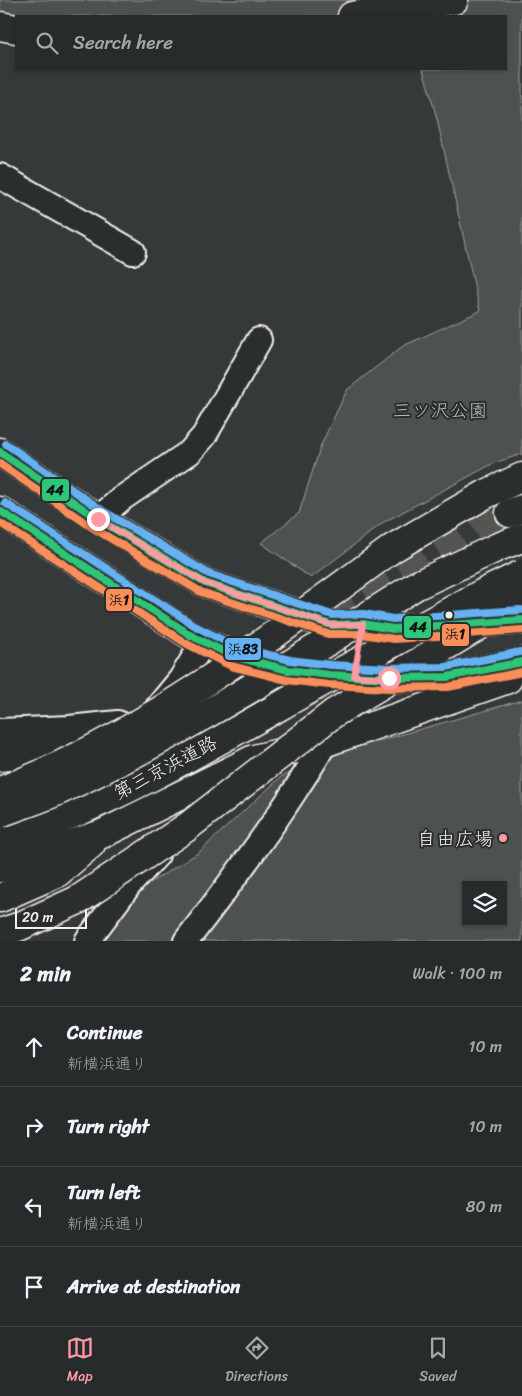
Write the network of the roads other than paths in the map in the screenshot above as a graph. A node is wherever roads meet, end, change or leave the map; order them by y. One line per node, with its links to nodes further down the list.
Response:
1 (454, 0): 2 (main road)
2 (417, 2): 3 (main road)
3 (357, 15)
4 (0, 26): 5 (main road)
5 (15, 29)
6 (0, 176): 7 (street)
7 (133, 252)
8 (258, 340): 12 (street)
9 (0, 452): 12 (main road)
10 (522, 477): 27 (main road, bridge)
11 (4, 514): 18 (main road)
12 (98, 519): 17 (main road)
13 (522, 538): 28 (main road, bridge)
14 (522, 574): 30 (main road, 第三京浜道路, bridge)
15 (522, 600): 33 (main road, bridge)
16 (522, 620): 17 (main road)
17 (363, 624): 20 (main road); 22 (street)
18 (203, 643): 20 (main road); 23 (street)
19 (522, 662): 22 (main road)
20 (288, 670): 22 (main road); 23 (main road)
21 (522, 671): 25 (main road)
22 (354, 676): 25 (street)
23 (146, 720): 24 (street); 26 (main road)
24 (0, 731)
25 (326, 742): 29 (main road); 34 (street); 35 (street)
26 (0, 757)
27 (0, 791)
28 (0, 813)
29 (102, 834): 31 (main road); 32 (main road)
30 (0, 841)
31 (0, 868)
32 (0, 898)
33 (0, 933)
34 (87, 941)
35 (186, 941)

